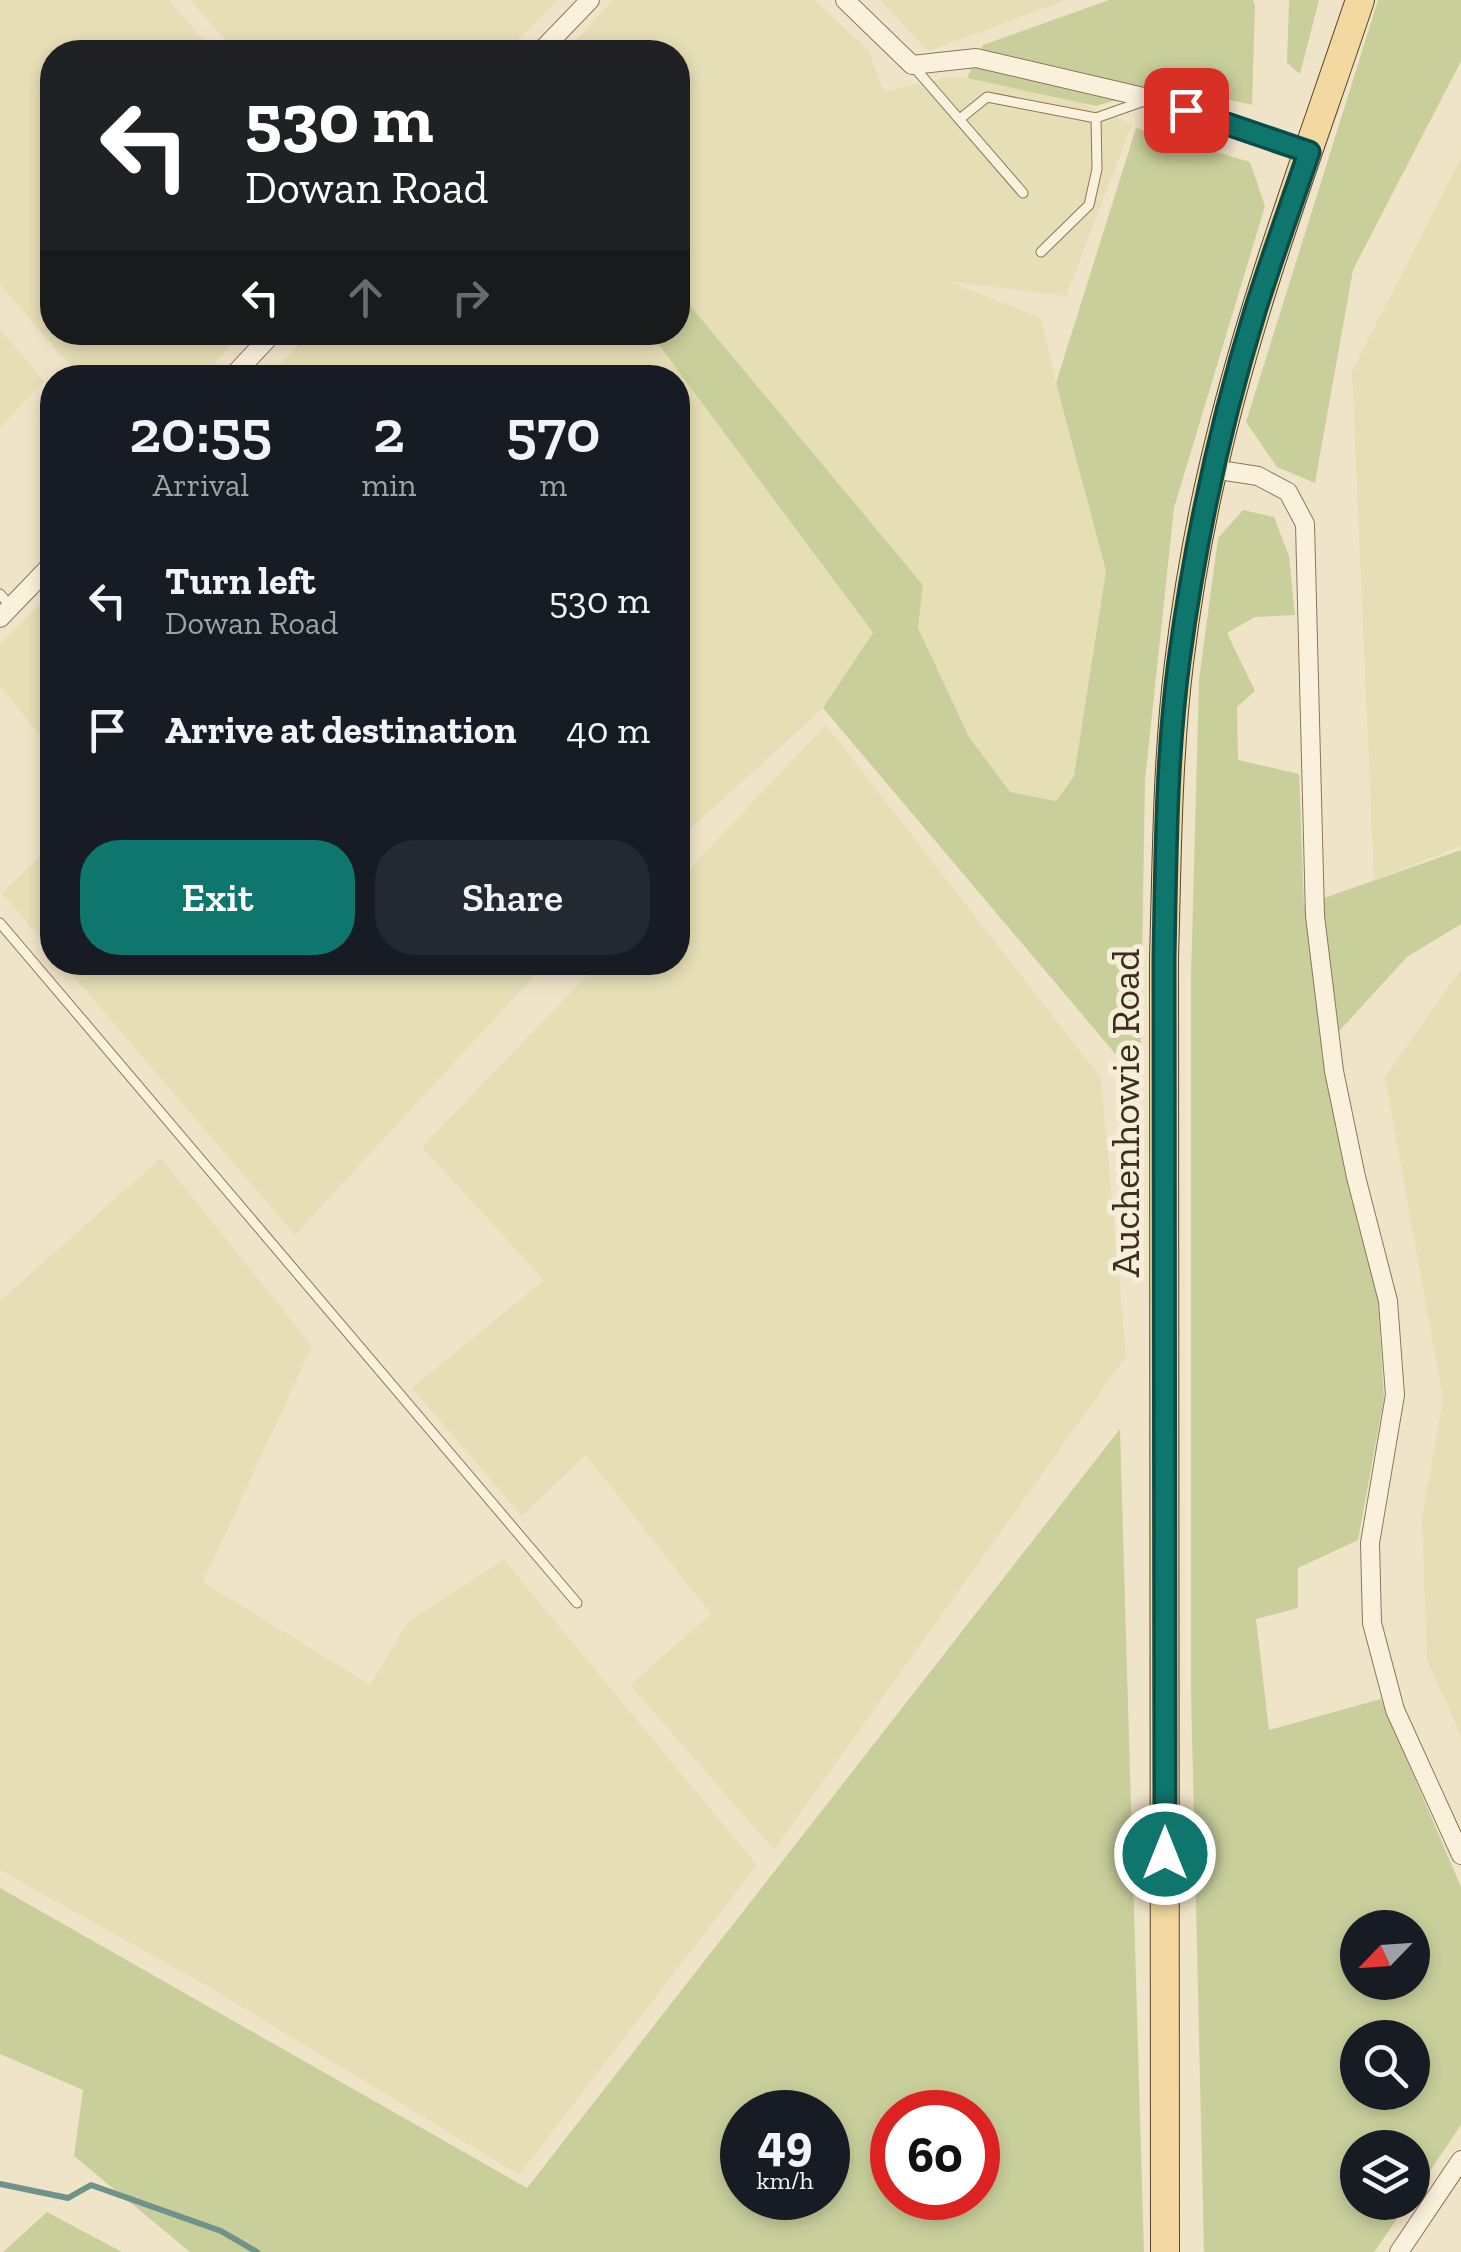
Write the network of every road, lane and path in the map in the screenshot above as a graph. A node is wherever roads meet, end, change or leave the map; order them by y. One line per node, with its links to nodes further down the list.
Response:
1 (590, 0): 4 (street)
2 (845, 0): 5 (street)
3 (1360, 0): 9 (main road, Auchenhowie Road)
4 (552, 40)
5 (912, 64): 6 (street); 7 (lane)
6 (1152, 99): 8 (lane); 9 (street)
7 (961, 118): 8 (lane); 10 (lane)
8 (1096, 118): 11 (lane)
9 (1309, 152): 14 (main road, Auchenhowie Road)
10 (1023, 193)
11 (1041, 252)
12 (262, 345): 13 (street)
13 (243, 365)
14 (1212, 469): 21 (street); 23 (main road, Auchenhowie Road)
15 (40, 574): 16 (street)
16 (4, 606)
17 (0, 923): 18 (lane)
18 (40, 970)
19 (44, 975): 20 (lane)
20 (577, 1603)
21 (1461, 1855)
22 (1461, 2160): 24 (street)
23 (1165, 2252)
24 (1399, 2252)

